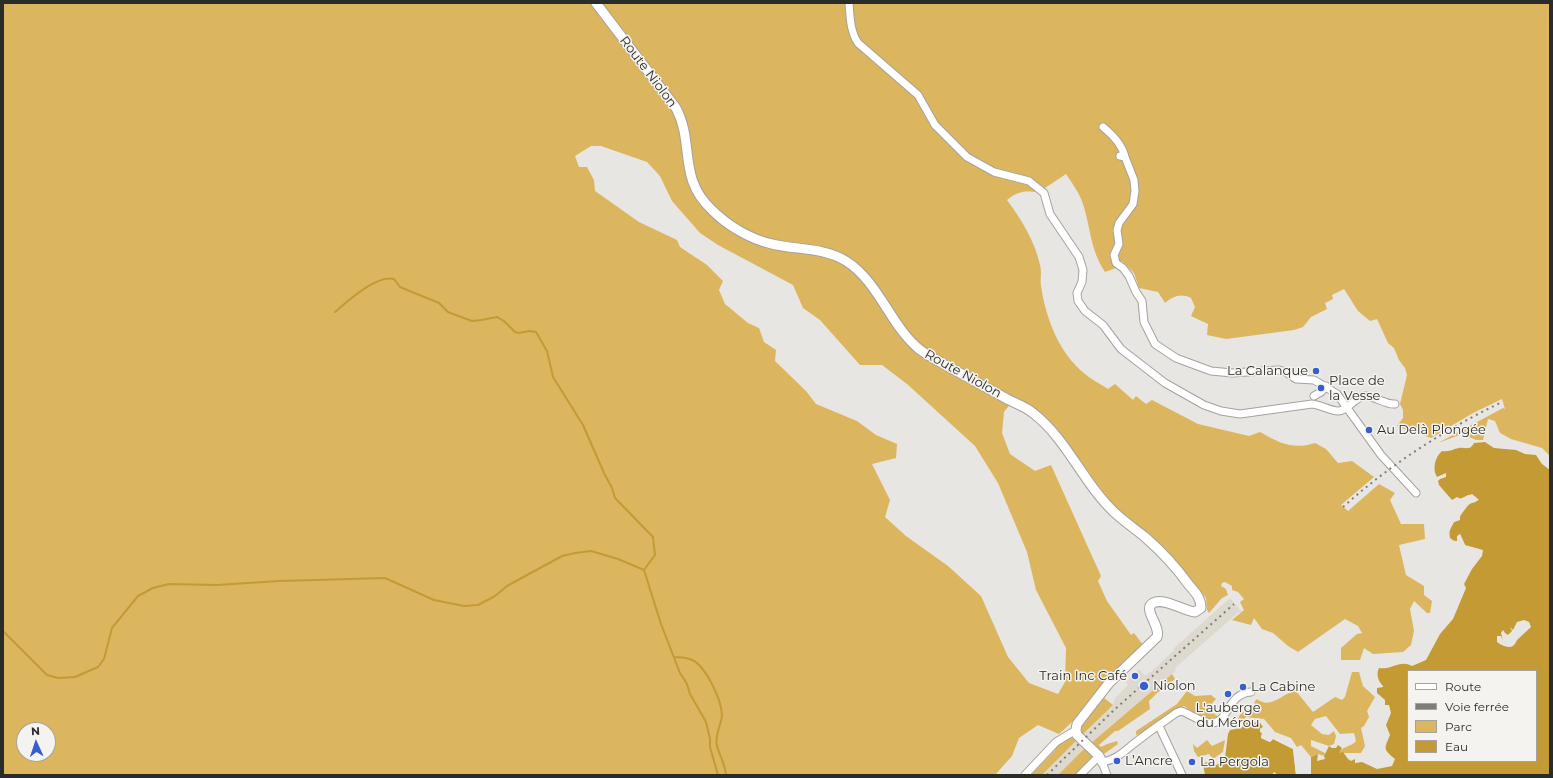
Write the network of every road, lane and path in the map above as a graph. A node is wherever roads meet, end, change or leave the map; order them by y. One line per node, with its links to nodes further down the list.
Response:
1 (596, 3): 13 (street, Route Niolon)
2 (849, 3): 3 (street)
3 (914, 93): 4 (street); 9 (street)
4 (924, 96)
5 (1103, 127): 6 (street)
6 (1326, 386): 7 (street); 9 (street)
7 (1314, 396)
8 (1395, 404): 9 (street)
9 (1346, 408): 10 (street)
10 (1416, 493)
11 (1251, 692): 12 (street)
12 (1159, 726): 14 (street); 18 (street)
13 (1076, 730): 14 (street); 15 (street)
14 (1101, 759): 16 (street); 17 (street)
15 (1026, 775)
16 (1080, 775)
17 (1108, 775)
18 (1182, 775)

